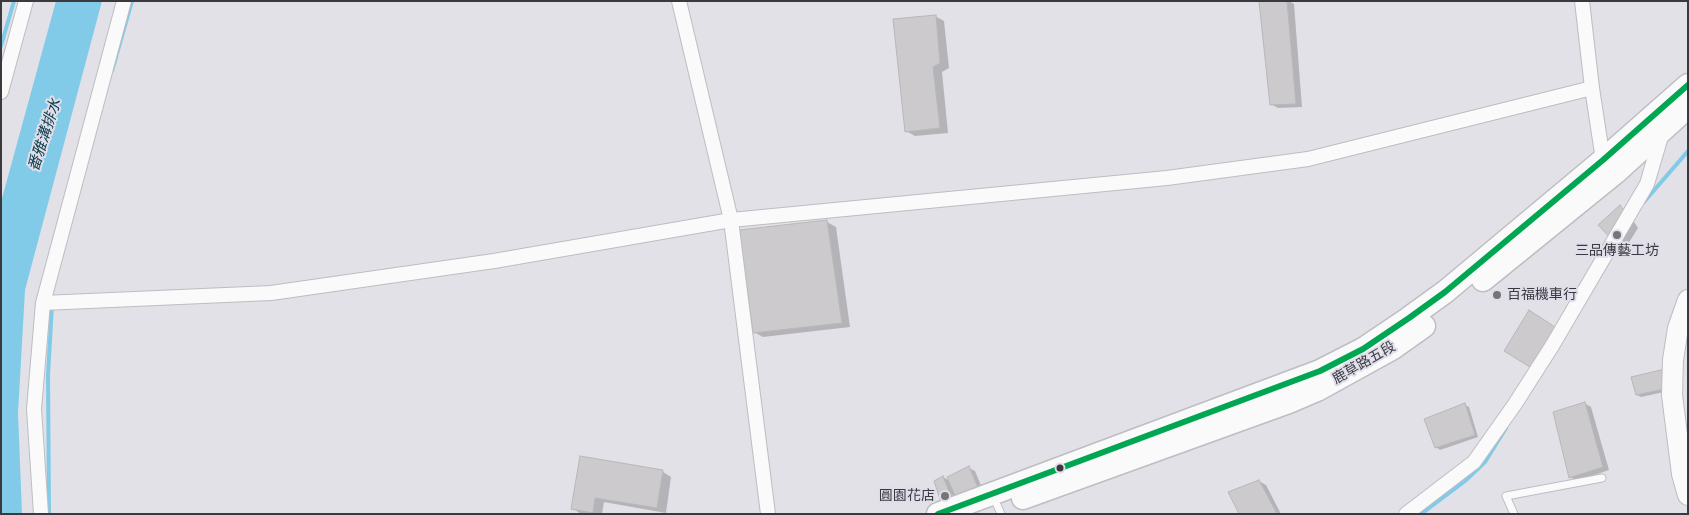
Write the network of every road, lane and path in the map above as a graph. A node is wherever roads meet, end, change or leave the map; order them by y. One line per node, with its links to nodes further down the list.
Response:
1 (26, 1): 7 (street)
2 (124, 1): 13 (street)
3 (679, 1): 11 (street)
4 (1582, 1): 6 (street)
5 (1688, 85): 9 (main road, 鹿草路五段)
6 (1592, 88): 10 (street); 11 (street)
7 (1, 92)
8 (1688, 107): 9 (main road, 鹿草路五段)
9 (1658, 123): 10 (main road, 鹿草路五段); 21 (street)
10 (1609, 167): 17 (main road, 鹿草路五段)
11 (731, 220): 13 (street); 19 (street)
12 (1688, 300): 14 (street)
13 (43, 303): 18 (street)
14 (1684, 452): 16 (street)
15 (1602, 478): 22 (lane)
16 (1688, 495)
17 (993, 507): 20 (main road, 鹿草路五段)
18 (40, 514)
19 (768, 514)
20 (938, 514)
21 (1406, 514)
22 (1514, 514)

